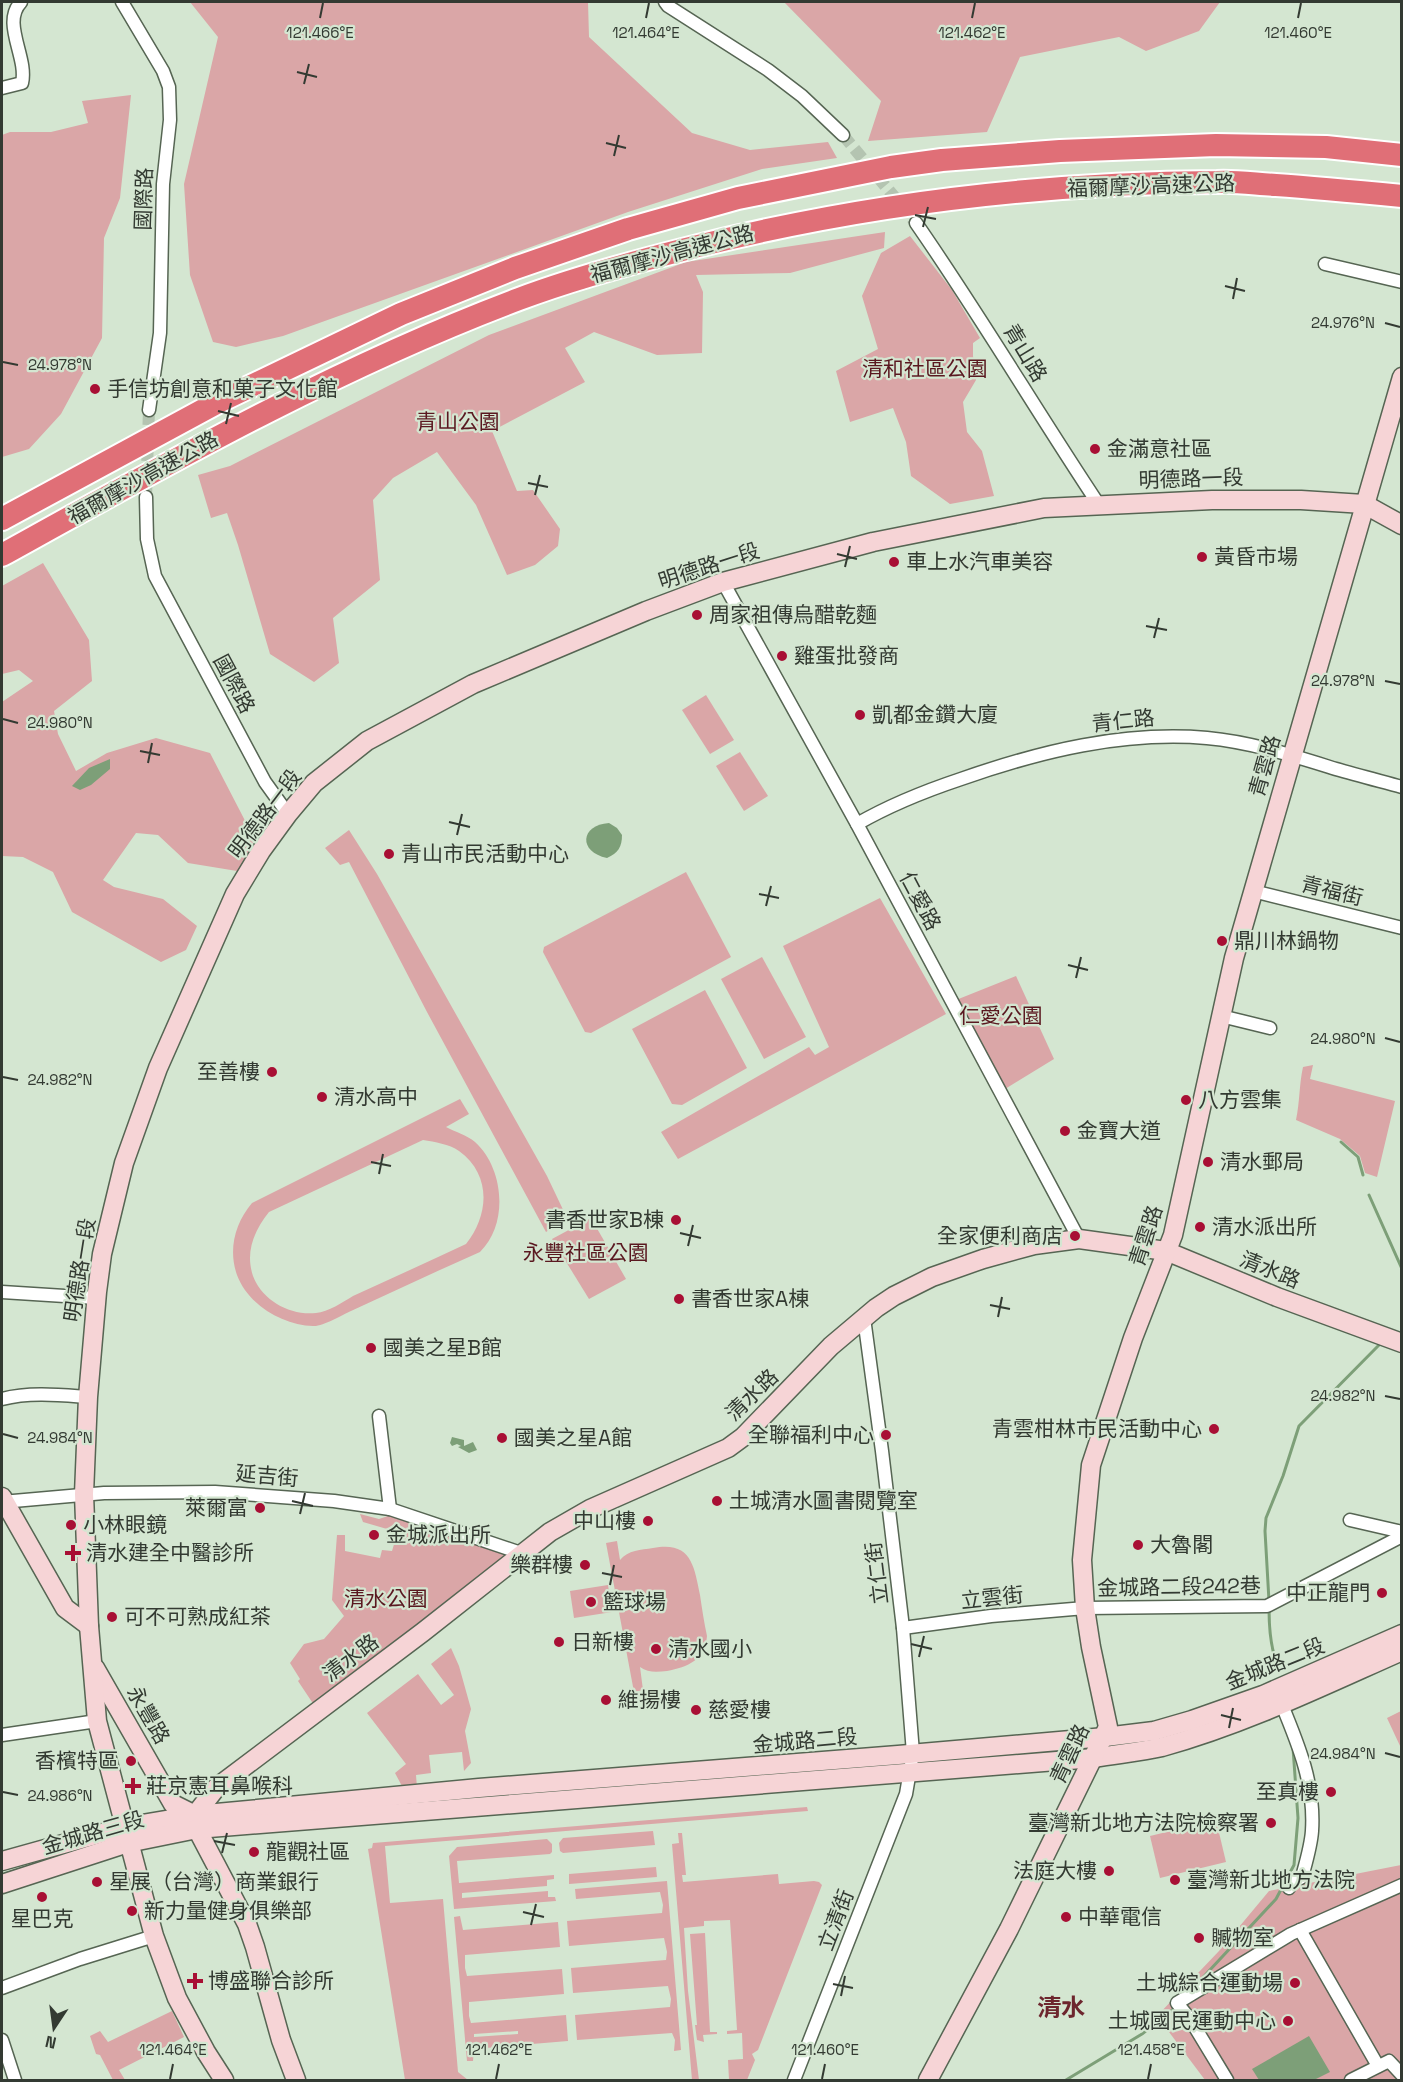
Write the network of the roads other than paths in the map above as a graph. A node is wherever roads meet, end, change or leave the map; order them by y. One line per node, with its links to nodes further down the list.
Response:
1 (21, 2): 4 (street)
2 (122, 2): 12 (street, 國際路)
3 (665, 2): 5 (street)
4 (2, 88)
5 (843, 135)
6 (1401, 155): 16 (highway, 福爾摩沙高速公路)
7 (1401, 196): 18 (highway, 福爾摩沙高速公路)
8 (916, 223): 15 (street, 青山路)
9 (1325, 264): 10 (street)
10 (1401, 282)
11 (1401, 377): 14 (street, 青雲路)
12 (149, 410)
13 (146, 497): 22 (street, 國際路)
14 (1364, 504): 15 (street, 明德路一段); 17 (street, 明德路一段); 20 (street, 青雲路)
15 (1099, 505): 19 (street, 明德路一段)
16 (2, 519)
17 (1401, 525)
18 (2, 555)
19 (723, 582): 22 (street, 明德路一段); 23 (street, 仁愛路)
20 (1292, 755): 21 (street, 青仁路); 23 (street, 青仁路); 24 (street, 青雲路)
21 (1401, 787)
22 (288, 814): 31 (street, 明德路一段)
23 (857, 824): 28 (street, 仁愛路)
24 (1252, 891): 25 (street, 青福街); 26 (street, 青雲路)
25 (1401, 928)
26 (1221, 1016): 27 (street); 29 (street, 青雲路)
27 (1270, 1028)
28 (1079, 1239): 29 (street, 清水路); 32 (street, 清水路)
29 (1166, 1251): 33 (street, 清水路); 43 (street, 青雲路)
30 (2, 1292): 31 (street)
31 (96, 1298): 34 (street, 明德路一段)
32 (864, 1318): 42 (street, 清水路); 45 (street, 立仁街)
33 (1391, 1339)
34 (88, 1397): 35 (street); 37 (street, 明德路一段)
35 (2, 1399)
36 (379, 1416): 39 (street)
37 (84, 1494): 38 (street, 延吉街); 39 (street, 延吉街); 44 (street, 明德路一段)
38 (2, 1500): 44 (street)
39 (390, 1509): 42 (street, 延吉街)
40 (1350, 1520): 41 (street)
41 (1401, 1534): 43 (street, 金城路二段242巷)
42 (521, 1553): 56 (street, 清水路)
43 (1086, 1608): 45 (street, 立雲街); 52 (street, 青雲路)
44 (89, 1626): 48 (street, 明德路一段)
45 (903, 1628): 53 (street, 立仁街)
46 (1401, 1634): 52 (street, 金城路二段)
47 (1401, 1652): 49 (street, 金城路二段)
48 (92, 1662): 50 (street, 明德路一段); 56 (street, 永豐路)
49 (1282, 1705): 54 (street, 金城路二段); 61 (street)
50 (97, 1721): 51 (street); 57 (street, 明德路一段)
51 (2, 1735)
52 (1105, 1737): 53 (street, 金城路二段); 54 (street, 青雲路)
53 (913, 1753): 55 (street, 立仁街); 56 (street, 金城路二段)
54 (1094, 1758): 55 (street, 金城路二段); 72 (street, 青雲路)
55 (910, 1773): 56 (street, 金城路二段); 71 (street, 立清街)
56 (196, 1822): 57 (street, 金城路三段); 70 (street, 永豐路)
57 (126, 1835): 58 (street, 金城路三段); 59 (street, 金城路三段); 63 (street, 明德路一段)
58 (2, 1861)
59 (2, 1884)
60 (1401, 1885): 62 (street)
61 (1289, 1888)
62 (1300, 1930): 66 (street); 73 (street)
63 (153, 1936): 64 (street); 69 (street, 明德路一段)
64 (2, 1988)
65 (2, 2040): 68 (street)
66 (1378, 2066): 67 (street); 74 (street)
67 (1401, 2075)
68 (15, 2080)
69 (224, 2080)
70 (296, 2080)
71 (794, 2080)
72 (928, 2080)
73 (1227, 2080)
74 (1351, 2080)

